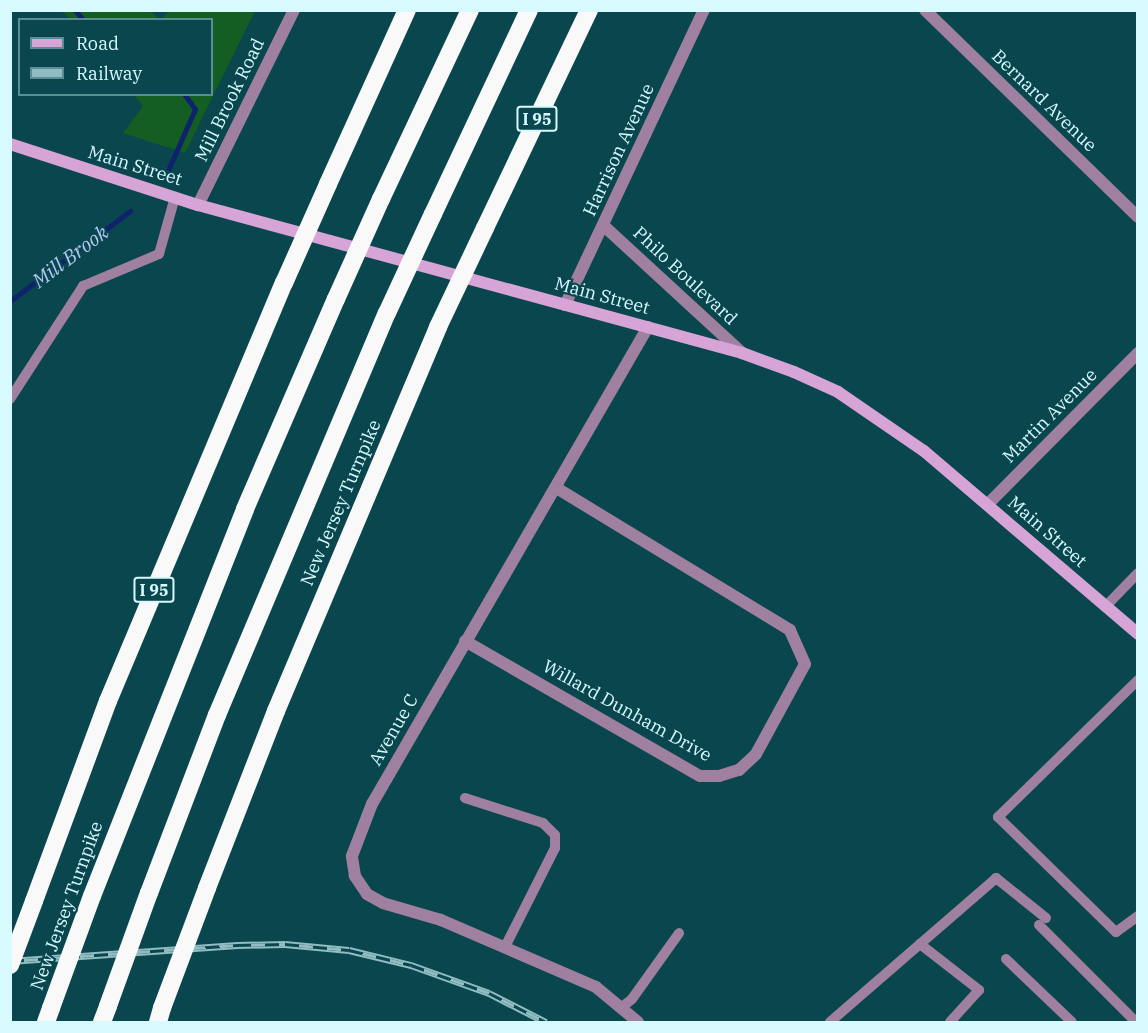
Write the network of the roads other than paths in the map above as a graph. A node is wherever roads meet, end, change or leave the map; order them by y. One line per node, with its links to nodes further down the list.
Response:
1 (294, 10): 10 (street, Mill Brook Road)
2 (407, 10): 33 (highway, New Jersey Turnpike / I 95, bridge)
3 (470, 10): 36 (highway, New Jersey Turnpike, bridge)
4 (529, 10): 35 (highway, New Jersey Turnpike, bridge)
5 (589, 10): 37 (highway, New Jersey Turnpike / I 95, bridge)
6 (704, 10): 12 (street, Harrison Avenue)
7 (925, 10): 11 (street, Bernard Avenue)
8 (10, 144): 9 (main road, Main Street)
9 (175, 197): 10 (main road, Main Street); 17 (lane)
10 (198, 205): 13 (main road, Main Street)
11 (1137, 217)
12 (604, 225): 13 (street, Harrison Avenue); 16 (street, Philo Boulevard)
13 (565, 305): 14 (main road, Main Street)
14 (648, 327): 16 (main road, Main Street); 18 (street, Avenue C)
15 (1137, 352): 19 (street, Martin Avenue)
16 (742, 353): 19 (main road, Main Street)
17 (10, 399)
18 (556, 488): 24 (street, Avenue C); 24 (street, Willard Dunham Drive)
19 (988, 504): 21 (main road, Main Street)
20 (1137, 573): 21 (lane)
21 (1105, 607): 22 (main road, Main Street)
22 (1116, 617): 23 (main road, Main Street); 25 (main road, Main Street)
23 (1137, 634)
24 (465, 641): 31 (street, Avenue C)
25 (1137, 643)
26 (1137, 680): 28 (lane)
27 (465, 798): 31 (lane)
28 (1137, 916)
29 (679, 933): 34 (lane)
30 (920, 944): 39 (lane); 40 (lane); 42 (lane)
31 (505, 947): 34 (street, Avenue C)
32 (1006, 959): 41 (lane)
33 (10, 965)
34 (621, 1008): 38 (street, Avenue C)
35 (105, 1014)
36 (49, 1015)
37 (160, 1015)
38 (638, 1023)
39 (830, 1023)
40 (950, 1023)
41 (1072, 1023)
42 (1136, 1023)

